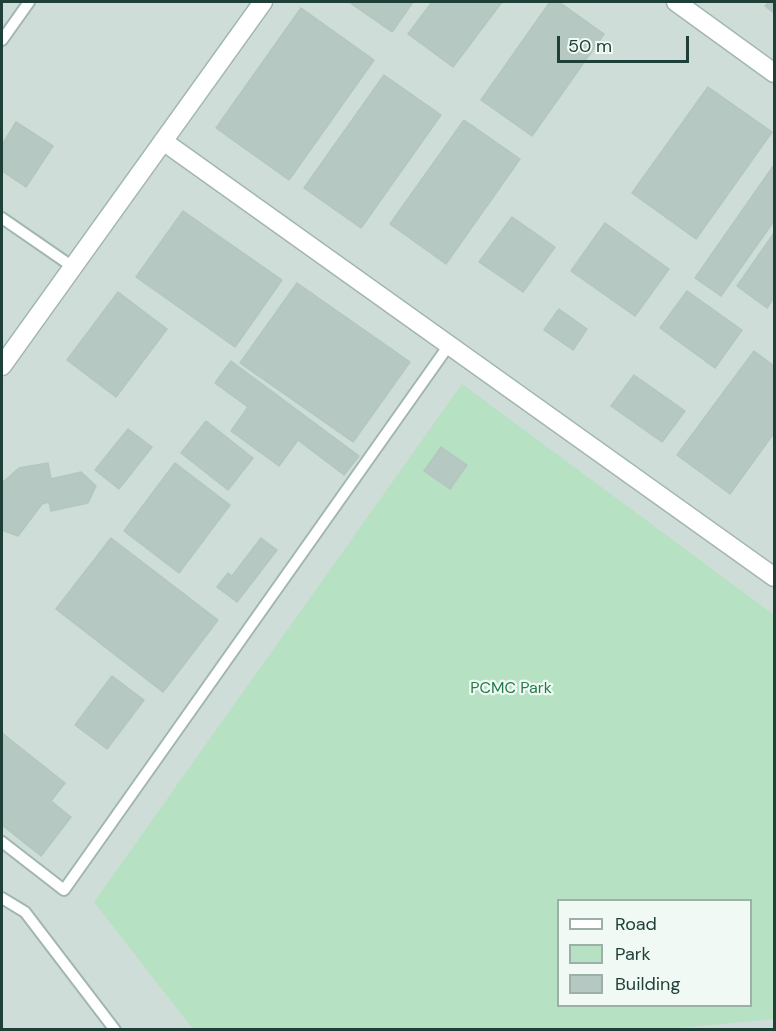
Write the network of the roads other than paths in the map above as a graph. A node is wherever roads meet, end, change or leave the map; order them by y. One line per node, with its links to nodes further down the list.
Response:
1 (29, 2): 4 (lane)
2 (262, 2): 6 (street)
3 (676, 2): 5 (street)
4 (2, 40)
5 (774, 73)
6 (163, 141): 8 (street); 9 (street)
7 (2, 218): 8 (lane)
8 (73, 267): 10 (street)
9 (449, 345): 11 (street); 12 (lane)
10 (2, 366)
11 (774, 577)
12 (2, 842)
13 (2, 898): 14 (lane)
14 (115, 1029)

